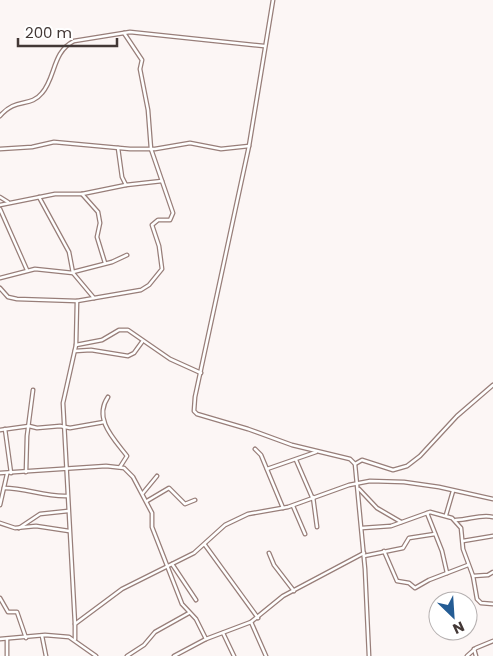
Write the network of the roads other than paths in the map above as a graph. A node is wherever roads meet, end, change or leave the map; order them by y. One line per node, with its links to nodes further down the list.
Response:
1 (272, 0): 3 (street)
2 (124, 33): 3 (street); 4 (street); 8 (street)
3 (264, 46): 5 (street)
4 (0, 116)
5 (248, 146): 8 (street); 28 (street)
6 (118, 147): 7 (street); 8 (street); 10 (street)
7 (0, 149)
8 (151, 149): 9 (street)
9 (162, 181): 10 (street); 23 (street)
10 (126, 185): 11 (street)
11 (82, 194): 13 (street); 18 (street)
12 (0, 198): 14 (street)
13 (39, 198): 14 (street); 20 (street)
14 (8, 202): 15 (street)
15 (0, 205)
16 (0, 209): 19 (street)
17 (127, 255): 18 (street)
18 (105, 263): 20 (street)
19 (27, 270): 20 (street); 21 (street)
20 (73, 273): 23 (street)
21 (0, 278)
22 (0, 288): 24 (street)
23 (94, 298): 24 (street)
24 (77, 301): 26 (street)
25 (142, 342): 26 (street); 27 (street); 28 (street)
26 (76, 345): 27 (street)
27 (75, 351): 34 (street)
28 (201, 373): 38 (street)
29 (493, 385): 40 (street)
30 (33, 390): 33 (street)
31 (108, 397): 32 (street)
32 (104, 422): 34 (street); 41 (street)
33 (29, 426): 34 (street); 35 (street); 44 (street)
34 (64, 427): 42 (street)
35 (5, 429): 36 (street); 46 (street)
36 (0, 430)
37 (254, 449): 43 (street)
38 (318, 452): 39 (street); 40 (street)
39 (296, 460): 43 (street); 55 (street)
40 (355, 464): 49 (street)
41 (120, 467): 42 (street); 53 (street)
42 (66, 468): 44 (street); 54 (street)
43 (267, 469): 61 (street)
44 (26, 472): 46 (street)
45 (0, 473): 47 (street)
46 (11, 473): 47 (street)
47 (7, 474): 50 (street)
48 (157, 476): 53 (street)
49 (357, 483): 51 (street); 52 (street); 55 (street)
50 (4, 488): 54 (street); 59 (street)
51 (358, 488): 67 (street); 71 (street)
52 (453, 491): 56 (street); 64 (street)
53 (143, 493): 58 (street)
54 (67, 496): 62 (street)
55 (313, 497): 60 (street); 69 (street)
56 (493, 499)
57 (195, 500): 58 (street)
58 (147, 501): 83 (street)
59 (0, 505)
60 (293, 506): 61 (street); 73 (street)
61 (283, 508): 77 (street)
62 (68, 511): 70 (street); 72 (street)
63 (427, 513): 64 (street); 67 (street); 74 (street)
64 (446, 515): 66 (street)
65 (493, 517): 66 (street)
66 (456, 520): 76 (street)
67 (401, 522): 71 (street)
68 (0, 523): 70 (street)
69 (318, 527)
70 (18, 528): 72 (street)
71 (362, 528): 80 (street)
72 (69, 531): 94 (street)
73 (305, 534)
74 (435, 534): 78 (street); 84 (street)
75 (493, 536): 76 (street)
76 (463, 542): 82 (street)
77 (205, 545): 81 (street); 92 (street)
78 (384, 551): 80 (street); 84 (street)
79 (269, 553): 87 (street)
80 (364, 555): 87 (street); 111 (street)
81 (172, 564): 83 (street); 89 (street)
82 (468, 565): 84 (street); 86 (street)
83 (166, 566): 91 (street); 94 (street)
84 (447, 572)
85 (493, 572): 86 (street)
86 (472, 576): 90 (street)
87 (294, 591): 92 (street)
88 (0, 598): 98 (street)
89 (196, 600)
90 (493, 604)
91 (189, 613): 101 (street); 107 (street)
92 (258, 618): 93 (street)
93 (251, 622): 95 (street); 110 (street)
94 (75, 624): 100 (street)
95 (224, 633): 101 (street); 109 (street)
96 (42, 636): 98 (street); 100 (street); 105 (street)
97 (8, 638): 98 (street); 99 (street); 104 (street)
98 (26, 638)
99 (0, 639)
100 (75, 639): 106 (street)
101 (206, 639): 108 (street)
102 (493, 641): 103 (street)
103 (474, 649): 112 (street); 113 (street)
104 (7, 656)
105 (46, 656)
106 (96, 656)
107 (127, 656)
108 (174, 656)
109 (234, 656)
110 (266, 656)
111 (369, 656)
112 (467, 656)
113 (476, 656)

